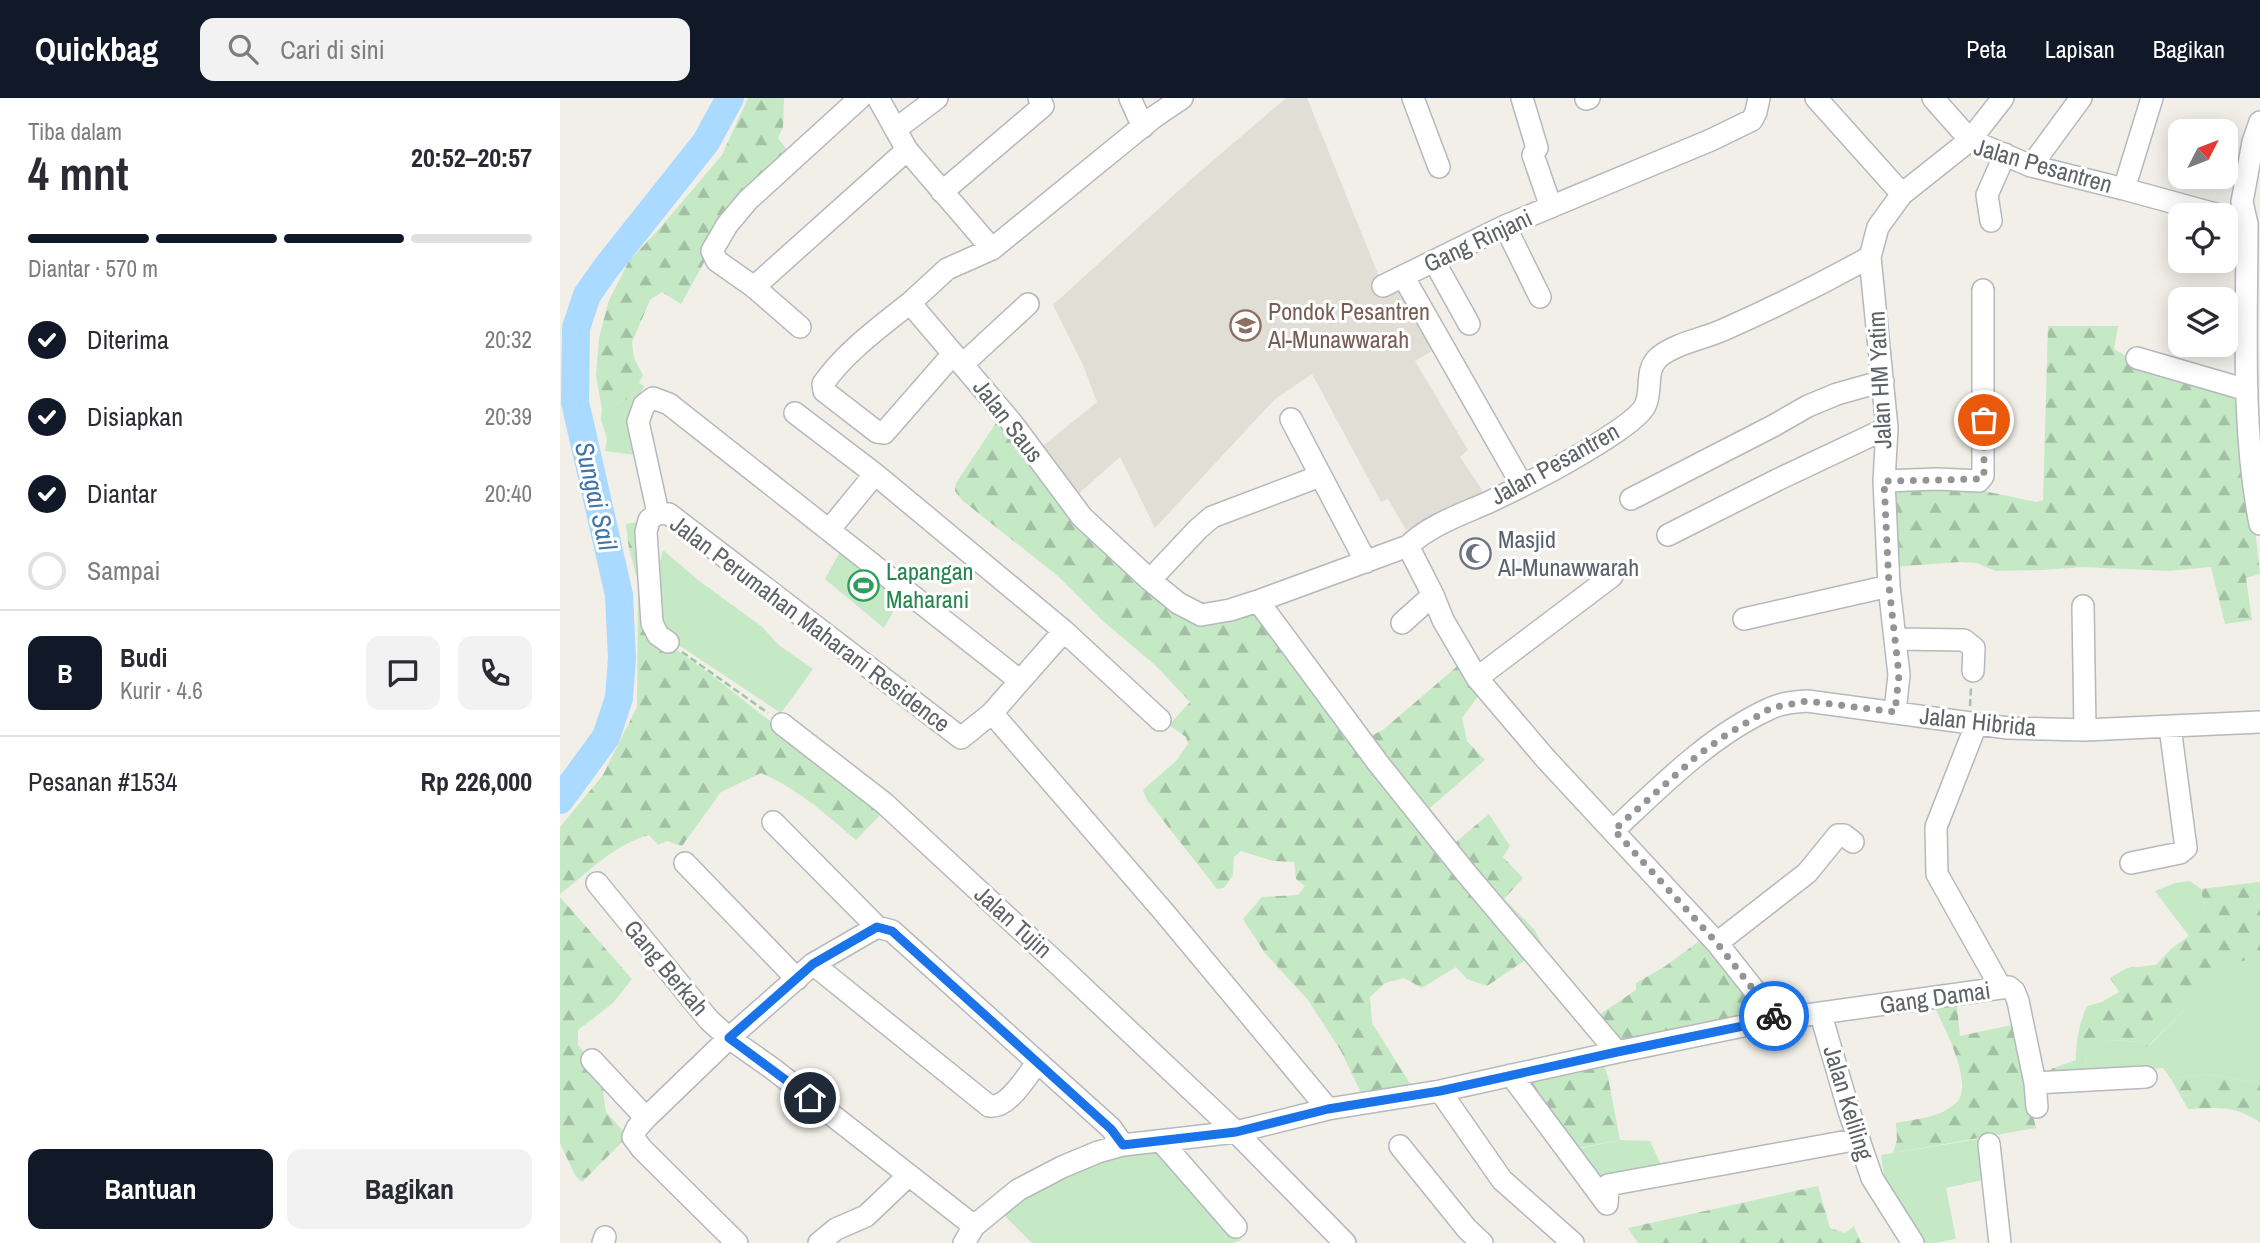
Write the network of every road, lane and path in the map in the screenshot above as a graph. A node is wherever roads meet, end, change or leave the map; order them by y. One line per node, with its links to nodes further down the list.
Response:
1 (860, 98): 36 (street)
2 (878, 98): 17 (street)
3 (937, 98): 17 (street)
4 (1130, 98): 16 (street)
5 (1182, 98): 16 (street)
6 (1413, 98): 22 (street)
7 (1522, 98): 27 (street)
8 (1759, 98): 27 (street, Gang Rinjani)
9 (1816, 98): 25 (street)
10 (1933, 98): 18 (street)
11 (2003, 98): 18 (street)
12 (2081, 98): 21 (street)
13 (2152, 98): 23 (street)
14 (1046, 101): 24 (street)
15 (2260, 122): 29 (street)
16 (1143, 127): 31 (street)
17 (896, 129): 19 (street)
18 (1970, 140): 20 (street, Jalan Pesantren); 25 (street, Jalan Pesantren)
19 (907, 150): 24 (street); 36 (street)
20 (2005, 154): 21 (street, Jalan Pesantren); 28 (street)
21 (2031, 166): 23 (street, Jalan Pesantren)
22 (1439, 167)
23 (2124, 189): 26 (street, Jalan Pesantren)
24 (942, 192): 31 (street)
25 (1902, 194): 32 (street, Jalan Pesantren)
26 (2175, 203)
27 (1551, 207): 30 (street, Gang Rinjani)
28 (1991, 221)
29 (2254, 225): 46 (street)
30 (1505, 226): 33 (street, Gang Rinjani); 38 (street)
31 (992, 250): 39 (street)
32 (1870, 257): 45 (street, Jalan HM Yatim); 53 (street, Jalan Pesantren)
33 (1434, 261): 34 (street, Gang Rinjani); 41 (street)
34 (1403, 276): 35 (street); 53 (street, Gang Rinjani)
35 (1383, 286)
36 (754, 287): 42 (street)
37 (1983, 290): 52 (street)
38 (1540, 297)
39 (910, 303): 44 (street, Jalan Saus); 44 (street)
40 (1028, 304): 44 (street)
41 (1469, 324)
42 (800, 327)
43 (2137, 358): 46 (street)
44 (958, 359): 63 (street, Jalan Saus)
45 (1884, 381): 49 (street, Jalan HM Yatim); 54 (street)
46 (2247, 390): 55 (street)
47 (795, 413): 50 (street)
48 (1291, 419): 51 (street)
49 (1887, 428): 52 (street, Jalan HM Yatim); 59 (street)
50 (875, 474): 58 (street); 70 (street)
51 (1320, 476): 61 (street); 63 (street)
52 (1884, 481): 64 (street, Jalan HM Yatim)
53 (1522, 485): 60 (street, Jalan Pesantren)
54 (1631, 499)
55 (2258, 503): 57 (street)
56 (658, 513): 58 (street, Jalan Perumahan Maharani Residence); 72 (street); 77 (street, Jalan Perumahan Maharani Residence)
57 (2260, 524)
58 (829, 530): 75 (street, Jalan Perumahan Maharani Residence)
59 (1668, 535)
60 (1408, 546): 61 (street, Jalan Saus); 65 (street)
61 (1366, 562): 66 (street, Jalan Saus)
62 (1612, 576): 74 (street)
63 (1150, 580): 66 (street, Jalan Saus)
64 (1889, 586): 68 (street); 71 (street, Jalan HM Yatim)
65 (1433, 595): 69 (street); 74 (street)
66 (1258, 601): 98 (street)
67 (2083, 606): 83 (street)
68 (1744, 619)
69 (1402, 623)
70 (1064, 631): 75 (street, Jalan Perumahan Maharani Residence); 78 (street)
71 (1895, 639): 73 (street); 76 (street, Jalan HM Yatim)
72 (668, 642): 80 (path)
73 (1973, 671): 81 (path)
74 (1476, 678): 85 (street)
75 (1019, 680): 77 (street, Jalan Perumahan Maharani Residence)
76 (1895, 712): 81 (street, Jalan Hibrida); 85 (street, Jalan Hibrida)
77 (992, 713): 106 (street)
78 (1160, 720)
79 (2260, 722): 82 (street, Jalan Hibrida)
80 (782, 723): 108 (street, Jalan Tujin)
81 (1972, 725): 83 (street, Jalan Hibrida); 94 (street)
82 (2170, 727): 83 (street, Jalan Hibrida); 88 (street)
83 (2085, 730)
84 (773, 822): 90 (street)
85 (1614, 830): 91 (street)
86 (1853, 842): 91 (street)
87 (685, 863): 93 (street)
88 (2131, 863)
89 (597, 883): 97 (street, Gang Berkah)
90 (877, 927): 92 (street); 100 (street)
91 (1717, 943): 96 (street)
92 (813, 964): 93 (street); 100 (street)
93 (797, 979): 97 (street)
94 (2001, 988): 95 (street, Gang Damai); 103 (street, Gang Damai)
95 (1821, 1015): 96 (street, Jalan Keliling); 109 (street, Jalan Keliling)
96 (1777, 1019): 98 (street, Jalan Keliling)
97 (729, 1038): 107 (street); 114 (street, Gang Berkah)
98 (1617, 1052): 101 (street, Jalan Keliling)
99 (592, 1060): 107 (street)
100 (1037, 1063): 112 (street)
101 (1511, 1076): 104 (street, Jalan Keliling); 109 (street)
102 (2146, 1077): 103 (street)
103 (2035, 1083): 105 (street, Gang Damai)
104 (1440, 1091): 106 (street, Jalan Keliling); 121 (street)
105 (2037, 1107)
106 (1328, 1109): 108 (street, Jalan Keliling)
107 (646, 1118): 118 (street)
108 (1236, 1132): 110 (street, Jalan Keliling); 120 (street, Jalan Tujin)
109 (1859, 1139): 122 (street, Jalan Keliling)
110 (1161, 1141): 112 (street, Jalan Keliling); 115 (street)
111 (1989, 1144): 123 (street)
112 (1123, 1145): 116 (street, Jalan Keliling)
113 (1401, 1146): 117 (street)
114 (909, 1175): 116 (street, Gang Berkah); 119 (street)
115 (1236, 1227)
116 (969, 1235)
117 (1468, 1238)
118 (737, 1243)
119 (819, 1243)
120 (1345, 1243)
121 (1573, 1243)
122 (1913, 1243)
123 (2000, 1243)

